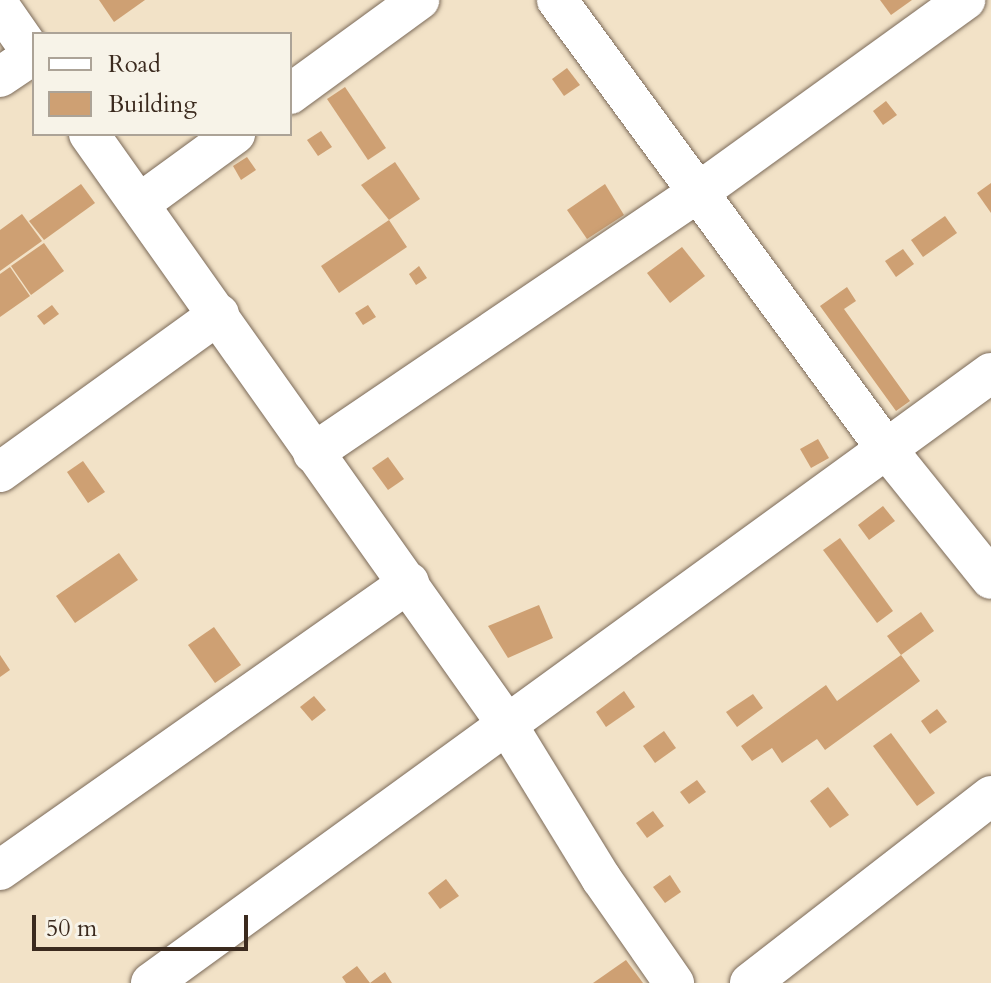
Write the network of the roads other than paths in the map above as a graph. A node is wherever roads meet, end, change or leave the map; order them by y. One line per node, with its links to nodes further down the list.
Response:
1 (419, 0): 8 (street)
2 (557, 0): 11 (street)
3 (965, 0): 11 (street)
4 (0, 7): 5 (street)
5 (32, 55)
6 (32, 57): 7 (street)
7 (0, 77)
8 (292, 93)
9 (90, 136): 12 (street)
10 (232, 136): 12 (street)
11 (696, 194): 15 (street); 16 (street)
12 (139, 204): 13 (street)
13 (219, 314): 16 (street); 17 (street)
14 (991, 373): 15 (street)
15 (885, 447): 18 (street); 20 (street)
16 (313, 453): 19 (street)
17 (0, 472)
18 (991, 579)
19 (409, 583): 20 (street); 22 (street)
20 (506, 723): 23 (street); 24 (street)
21 (991, 796): 25 (street)
22 (0, 870)
23 (151, 983)
24 (674, 983)
25 (750, 983)

